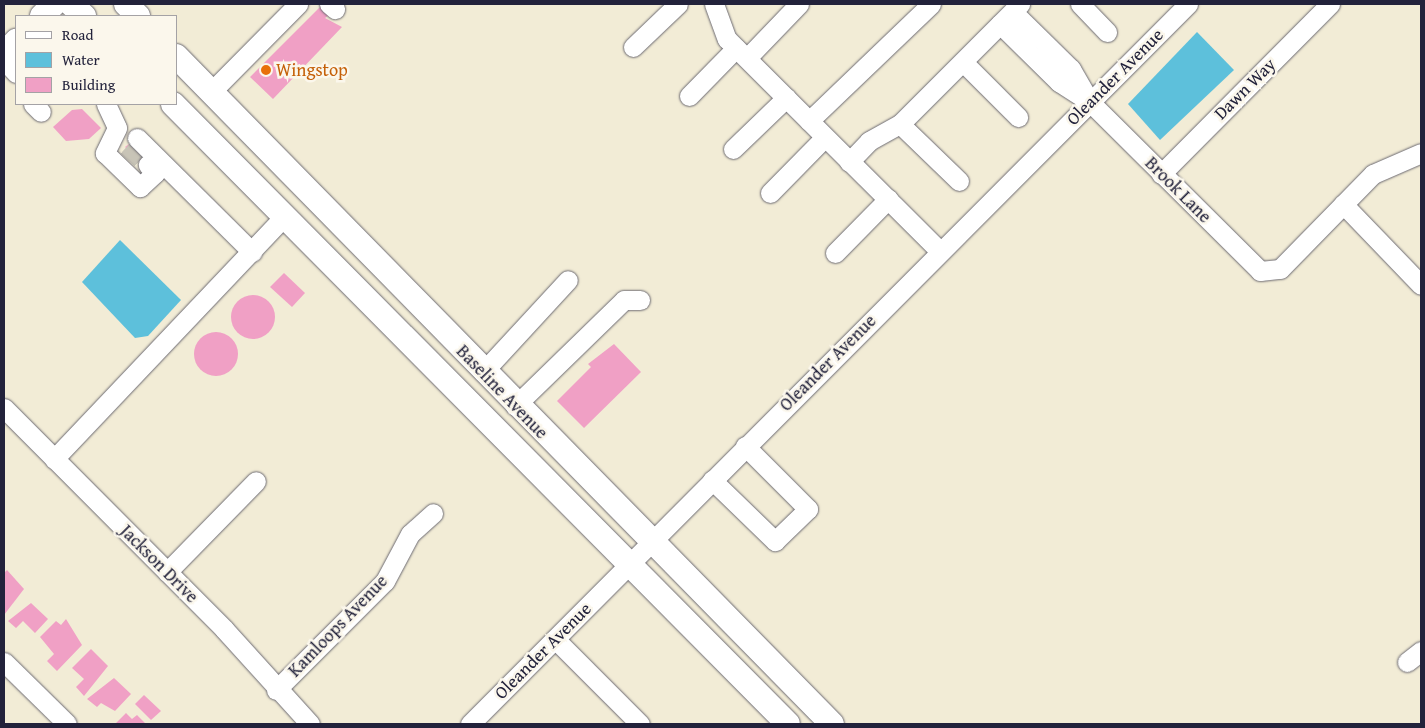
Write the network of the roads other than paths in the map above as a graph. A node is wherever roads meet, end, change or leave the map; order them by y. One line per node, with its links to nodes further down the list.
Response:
1 (54, 4): 13 (main road)
2 (71, 4): 14 (main road)
3 (126, 4): 15 (main road)
4 (298, 4): 25 (street)
5 (678, 4): 18 (street)
6 (714, 4): 19 (street)
7 (800, 4): 19 (street)
8 (931, 4): 32 (street)
9 (1188, 4): 28 (street, Oleander Avenue)
10 (1330, 4): 40 (street, Dawn Way)
11 (1083, 5): 16 (street)
12 (1011, 13): 23 (street); 28 (street, Brook Lane)
13 (43, 15)
14 (83, 15)
15 (137, 15)
16 (1107, 32)
17 (15, 43): 20 (main road)
18 (634, 47)
19 (741, 53): 26 (street); 27 (street)
20 (4, 54)
21 (178, 58): 25 (main road, Baseline Avenue)
22 (4, 60): 24 (street)
23 (963, 62): 31 (street); 33 (street)
24 (15, 72)
25 (211, 92): 52 (main road, Baseline Avenue)
26 (690, 96)
27 (786, 98): 32 (street); 36 (street)
28 (1090, 102): 40 (street, Brook Lane); 47 (street, Oleander Avenue)
29 (109, 105): 35 (street)
30 (174, 105): 45 (main road, Baseline Avenue)
31 (1018, 117)
32 (809, 121): 34 (street)
33 (900, 124): 38 (street); 41 (street)
34 (824, 138): 38 (street); 42 (street)
35 (126, 139): 39 (street); 46 (street)
36 (733, 149)
37 (1421, 153): 44 (street)
38 (849, 162): 43 (street)
39 (148, 165)
40 (1161, 174): 44 (street, Brook Lane)
41 (959, 181)
42 (770, 193)
43 (888, 199): 47 (street); 48 (street)
44 (1343, 204): 50 (street)
45 (286, 216): 46 (street); 61 (main road, Baseline Avenue)
46 (252, 252): 56 (street)
47 (940, 252): 55 (street, Oleander Avenue)
48 (834, 253)
49 (568, 280): 52 (street)
50 (1421, 284)
51 (640, 300): 53 (street)
52 (483, 372): 53 (main road, Baseline Avenue)
53 (515, 406): 60 (main road, Baseline Avenue)
54 (4, 408): 56 (street, Jackson Drive)
55 (745, 446): 58 (street, Oleander Avenue); 58 (street)
56 (54, 459): 62 (street, Jackson Drive)
57 (256, 480): 62 (street)
58 (712, 480): 60 (street, Oleander Avenue)
59 (433, 513): 65 (street, Kamloops Avenue)
60 (650, 543): 61 (street, Oleander Avenue); 71 (main road, Baseline Avenue)
61 (628, 565): 63 (street, Oleander Avenue); 70 (main road, Baseline Avenue)
62 (167, 572): 65 (street, Jackson Drive)
63 (554, 639): 68 (street, Oleander Avenue); 69 (street)
64 (4, 662): 66 (street)
65 (276, 690): 67 (street, Jackson Drive)
66 (67, 724)
67 (310, 724)
68 (470, 724)
69 (640, 724)
70 (788, 724)
71 (832, 724)

